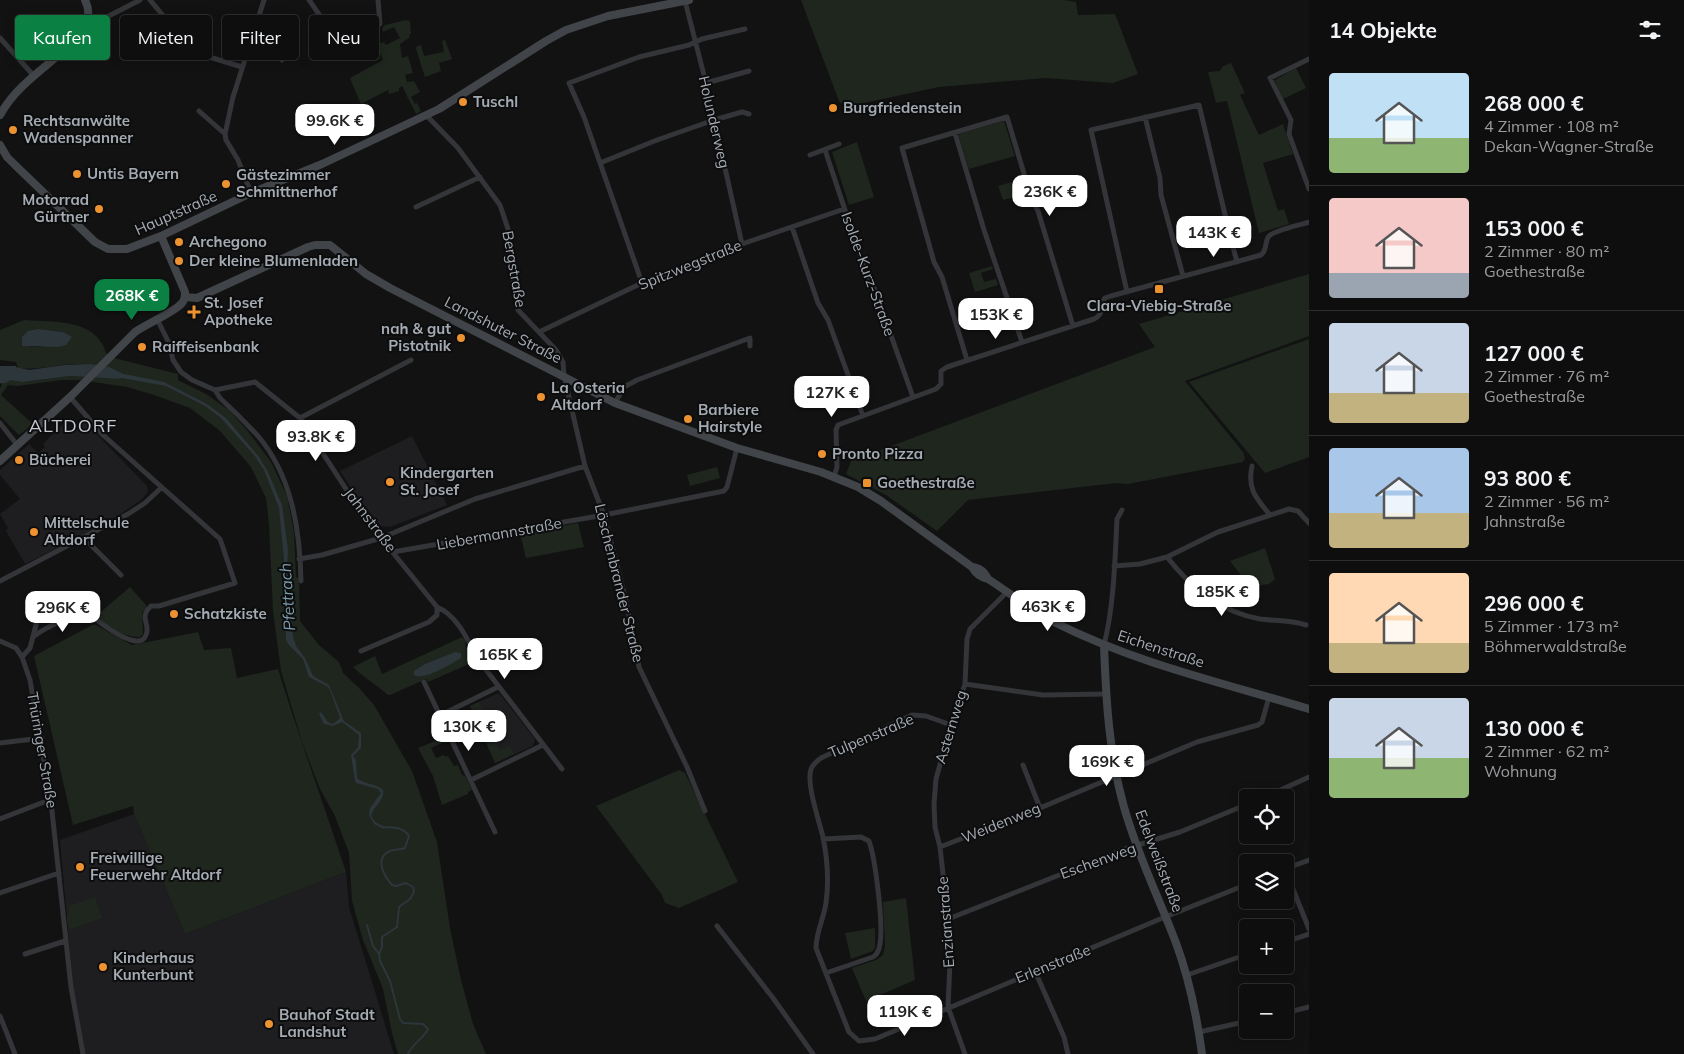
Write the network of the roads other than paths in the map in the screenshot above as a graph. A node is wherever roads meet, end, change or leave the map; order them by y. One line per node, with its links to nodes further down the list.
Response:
1 (85, 0): 8 (street)
2 (140, 0): 9 (street)
3 (150, 0): 17 (street)
4 (264, 0): 10 (street)
5 (309, 0): 6 (street)
6 (378, 0)
7 (687, 0): 13 (street, Holunderweg); 24 (street, Hauptstraße)
8 (88, 15)
9 (110, 15)
10 (259, 15)
11 (746, 29): 13 (street)
12 (0, 38): 19 (street)
13 (696, 42): 20 (street, Holunderweg); 33 (street)
14 (1309, 59): 35 (street)
15 (53, 60): 19 (street)
16 (244, 60): 17 (street)
17 (242, 67): 28 (street)
18 (749, 71): 20 (street)
19 (34, 76): 23 (street)
20 (706, 83): 26 (street, Holunderweg)
21 (199, 111): 28 (street)
22 (749, 114): 26 (street)
23 (0, 115)
24 (426, 115): 34 (street, Bergstraße); 36 (street, Hauptstraße)
25 (1145, 117): 43 (street); 44 (street); 46 (street)
26 (714, 120): 33 (street); 42 (street, Holunderweg)
27 (954, 133): 49 (street); 51 (street); 54 (street)
28 (225, 134): 36 (street)
29 (839, 144): 31 (street)
30 (0, 145): 41 (street, Hauptstraße)
31 (825, 150): 32 (street); 38 (street, Isolde-Kurz-Straße)
32 (810, 155)
33 (600, 163): 45 (street)
34 (480, 177): 37 (street); 50 (street, Bergstraße)
35 (1309, 189)
36 (251, 193): 41 (street, Hauptstraße)
37 (416, 207)
38 (844, 209): 40 (street, Spitzwegstraße); 58 (street, Isolde-Kurz-Straße)
39 (1309, 222): 43 (street)
40 (792, 227): 42 (street, Spitzwegstraße); 60 (street)
41 (161, 236): 47 (street)
42 (742, 244): 45 (street, Spitzwegstraße)
43 (1237, 262): 44 (street)
44 (1183, 276): 46 (street)
45 (642, 283): 50 (street, Spitzwegstraße)
46 (1127, 292): 49 (street)
47 (185, 297): 48 (street); 55 (street, Landshuter Straße)
48 (157, 319): 56 (street); 57 (street)
49 (1073, 326): 51 (street)
50 (539, 332): 55 (street, Bergstraße)
51 (1022, 342): 54 (street)
52 (750, 346): 59 (street)
53 (411, 360): 61 (street)
54 (967, 360): 58 (street)
55 (564, 376): 59 (street, Landshuter Straße); 66 (street, Löschenbrander Straße)
56 (215, 390): 61 (street, Jahnstraße); 79 (street)
57 (70, 397): 63 (street); 70 (street)
58 (914, 397): 60 (street)
59 (615, 403): 64 (street, Landshuter Straße)
60 (863, 416): 69 (street)
61 (300, 418): 76 (street, Jahnstraße)
62 (0, 423): 63 (street)
63 (18, 447): 65 (street)
64 (737, 448): 68 (street, Landshuter Straße); 72 (street, Liebermannstraße)
65 (0, 462)
66 (585, 466): 72 (street, Löschenbrander Straße); 76 (street)
67 (1252, 466): 73 (street)
68 (821, 472): 69 (street, Eichenstraße)
69 (834, 477): 84 (street, Eichenstraße)
70 (161, 488): 75 (street); 86 (street)
71 (1122, 510): 80 (street)
72 (604, 515): 77 (street, Liebermannstraße); 113 (street, Löschenbrander Straße)
73 (1270, 515): 74 (street); 78 (street)
74 (1309, 523)
75 (84, 538): 81 (street); 83 (street)
76 (380, 538): 77 (street, Jahnstraße); 79 (street)
77 (393, 552): 85 (street, Jahnstraße)
78 (1168, 557): 80 (street); 87 (street)
79 (299, 559): 82 (street)
80 (1114, 566): 90 (street)
81 (121, 575)
82 (301, 580)
83 (0, 581)
84 (1007, 592): 90 (street, Eichenstraße); 94 (street, Asternweg)
85 (437, 607): 91 (street); 95 (street, Jahnstraße)
86 (89, 614): 88 (street); 88 (street)
87 (1306, 625)
88 (33, 637): 92 (street)
89 (0, 641): 92 (street)
90 (1104, 645): 96 (street, Edelweißstraße); 97 (street, Eichenstraße)
91 (361, 651)
92 (22, 657): 101 (street, Thüringer Straße)
93 (424, 682): 99 (street)
94 (965, 684): 96 (street); 100 (street, Asternweg)
95 (498, 687): 99 (street); 103 (street, Jahnstraße)
96 (1106, 694): 106 (street, Edelweißstraße)
97 (1270, 697): 98 (street, Eichenstraße); 106 (street, Weidenweg)
98 (1309, 709)
99 (441, 715): 108 (street)
100 (950, 725): 116 (street, Tulpenstraße); 118 (street, Asternweg)
101 (42, 738): 102 (street); 110 (street, Thüringer Straße)
102 (0, 742)
103 (543, 745): 105 (street, Jahnstraße); 108 (street)
104 (1023, 765): 111 (street)
105 (562, 769)
106 (1116, 776): 111 (street, Weidenweg); 117 (street, Edelweißstraße)
107 (1309, 777): 109 (street)
108 (471, 780): 115 (street)
109 (1283, 789)
110 (52, 802): 114 (street); 121 (street, Thüringer Straße)
111 (1040, 808): 118 (street, Weidenweg)
112 (1239, 808): 117 (street, Eschenweg)
113 (705, 811)
114 (0, 819)
115 (495, 832)
116 (823, 839): 135 (street, Tulpenstraße); 135 (street)
117 (1137, 846): 125 (street, Edelweißstraße); 126 (street, Eschenweg)
118 (940, 847): 126 (street, Enzianstraße)
119 (1309, 860): 120 (street)
120 (1294, 866)
121 (59, 872): 124 (street); 131 (street, Thüringer Straße)
122 (1239, 887): 125 (street, Erlenstraße)
123 (1294, 892): 128 (street)
124 (0, 893)
125 (1165, 916): 134 (street, Erlenstraße); 136 (street, Edelweißstraße)
126 (948, 919): 137 (street, Enzianstraße)
127 (717, 926): 146 (street)
128 (1309, 929)
129 (1309, 934): 130 (street)
130 (1294, 939)
131 (65, 941): 132 (street); 145 (street, Thüringer Straße)
132 (25, 954)
133 (1239, 957): 136 (street)
134 (1035, 971): 137 (street, Erlenstraße); 148 (street)
135 (826, 974): 143 (street, Tulpenstraße)
136 (1186, 975): 142 (street, Edelweißstraße)
137 (948, 1007): 143 (street, Erlenstraße); 147 (street, Enzianstraße)
138 (1309, 1007): 139 (street)
139 (1294, 1011)
140 (0, 1016): 144 (street)
141 (1239, 1023): 142 (street)
142 (1199, 1032): 149 (street, Edelweißstraße)
143 (858, 1040)
144 (15, 1054)
145 (83, 1054)
146 (813, 1054)
147 (965, 1054)
148 (1068, 1054)
149 (1202, 1054)

